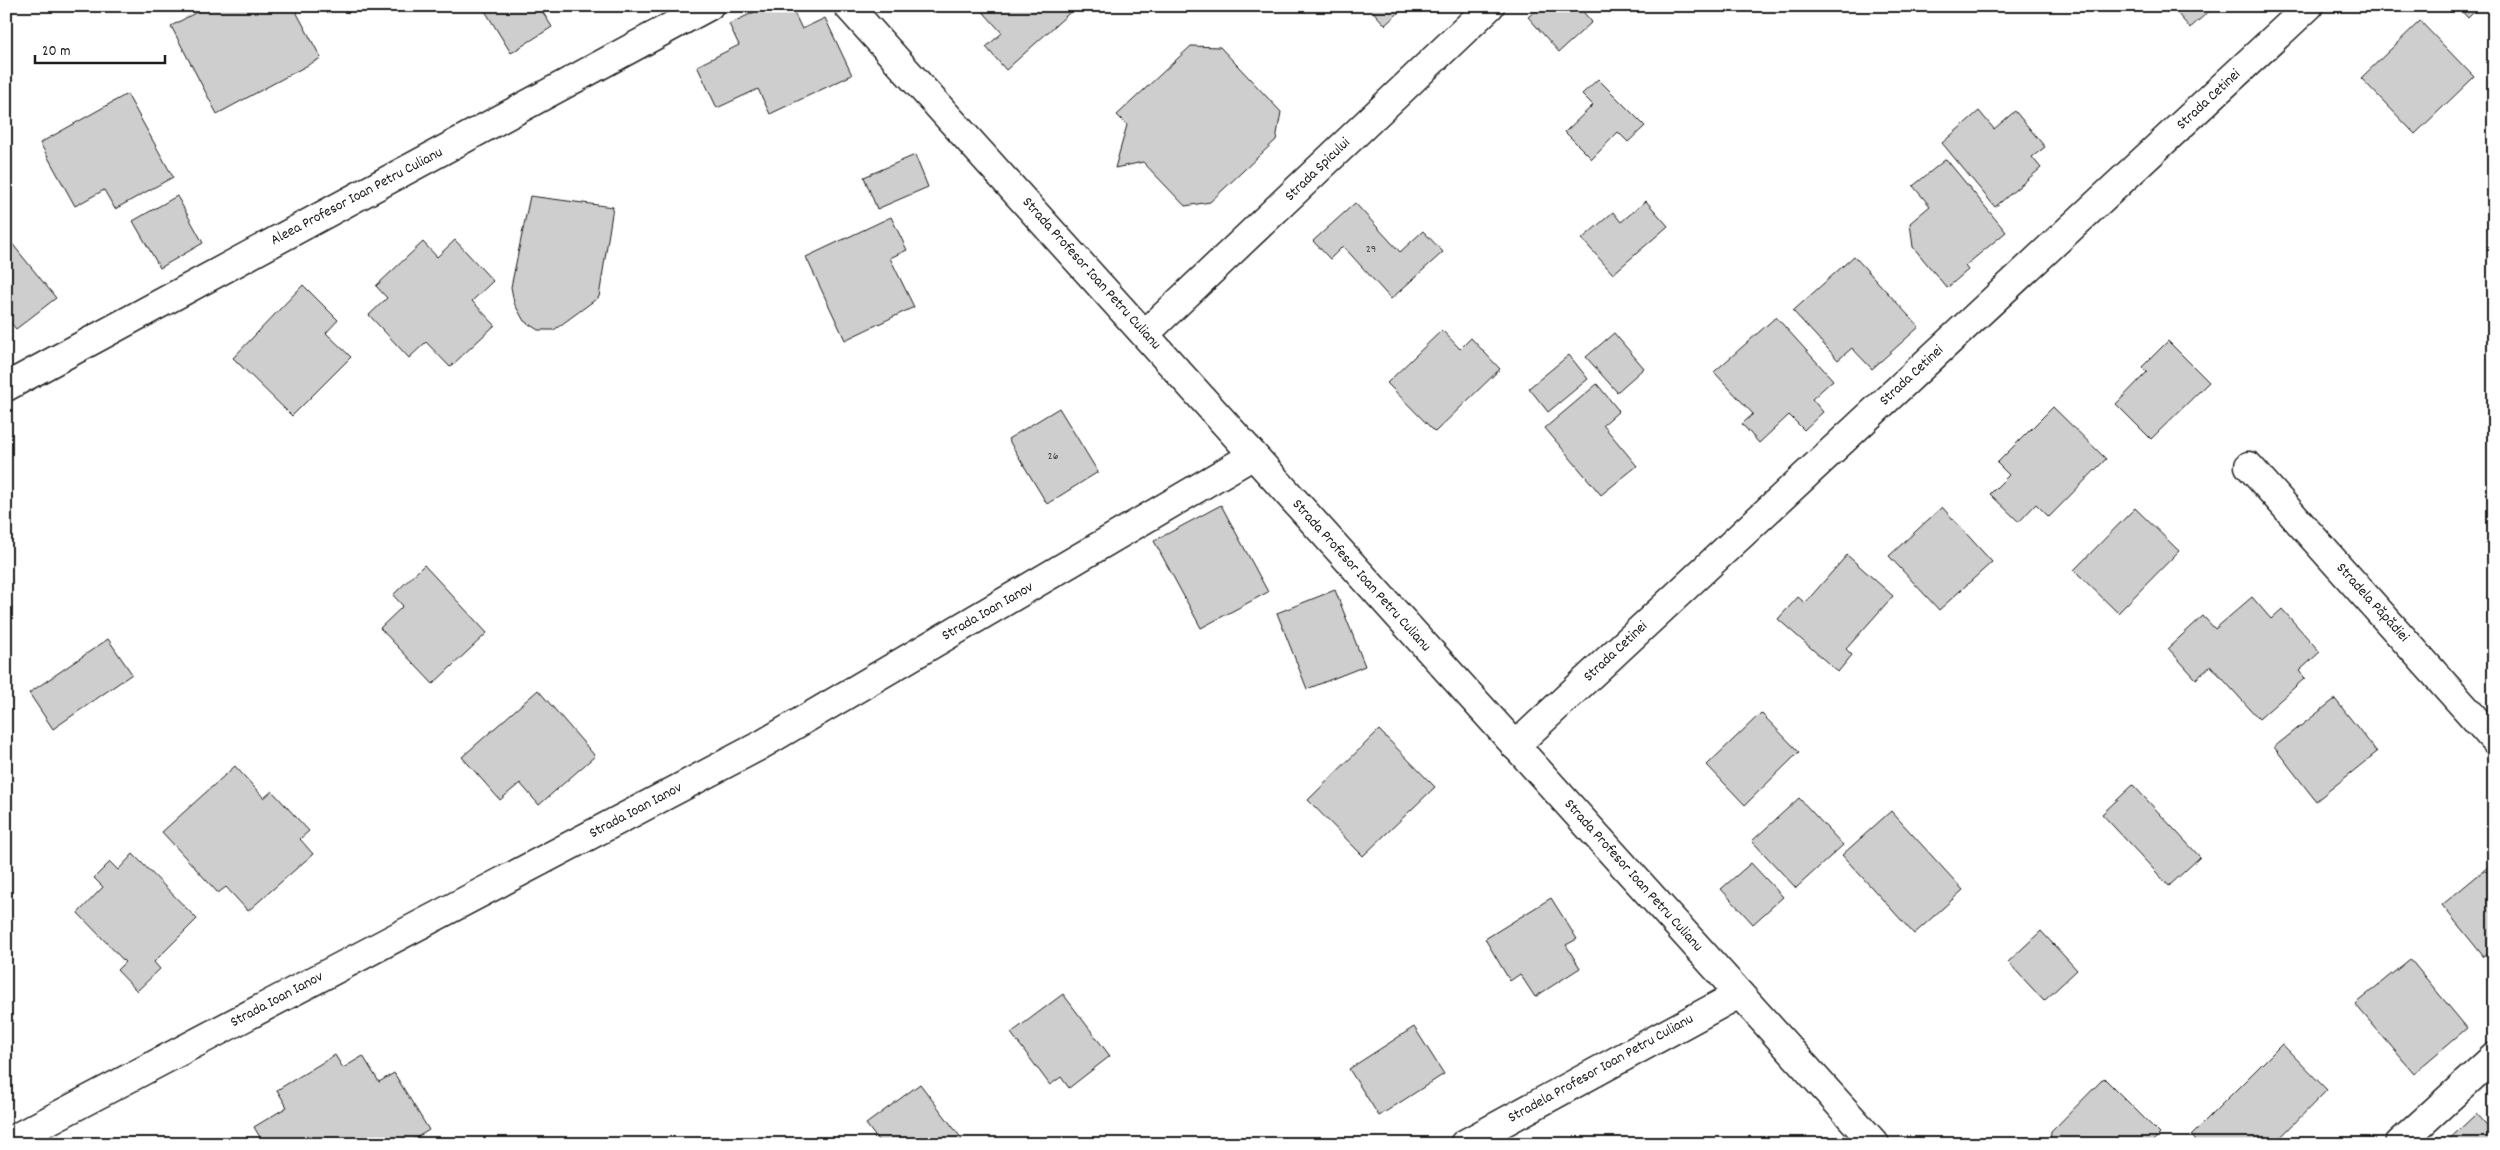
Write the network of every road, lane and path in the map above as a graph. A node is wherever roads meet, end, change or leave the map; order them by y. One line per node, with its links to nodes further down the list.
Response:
1 (709, 6): 6 (street, Aleea Profesor Ioan Petru Culianu)
2 (848, 6): 5 (street, Strada Profesor Ioan Petru Culianu)
3 (1490, 6): 5 (street, Strada Spicului)
4 (2310, 6): 10 (street, Strada Cetinei)
5 (1145, 334): 7 (street, Strada Profesor Ioan Petru Culianu)
6 (6, 387)
7 (1252, 456): 10 (street, Strada Profesor Ioan Petru Culianu); 13 (street, Strada Ioan Ianov)
8 (2250, 466): 9 (street, Stradela Păpădiei)
9 (2494, 740)
10 (1516, 746): 11 (street, Strada Profesor Ioan Petru Culianu)
11 (1739, 994): 14 (street, Stradela Profesor Ioan Petru Culianu); 15 (street, Strada Profesor Ioan Petru Culianu)
12 (2494, 1057): 16 (street)
13 (6, 1143)
14 (1464, 1144)
15 (1875, 1144)
16 (2399, 1144)

